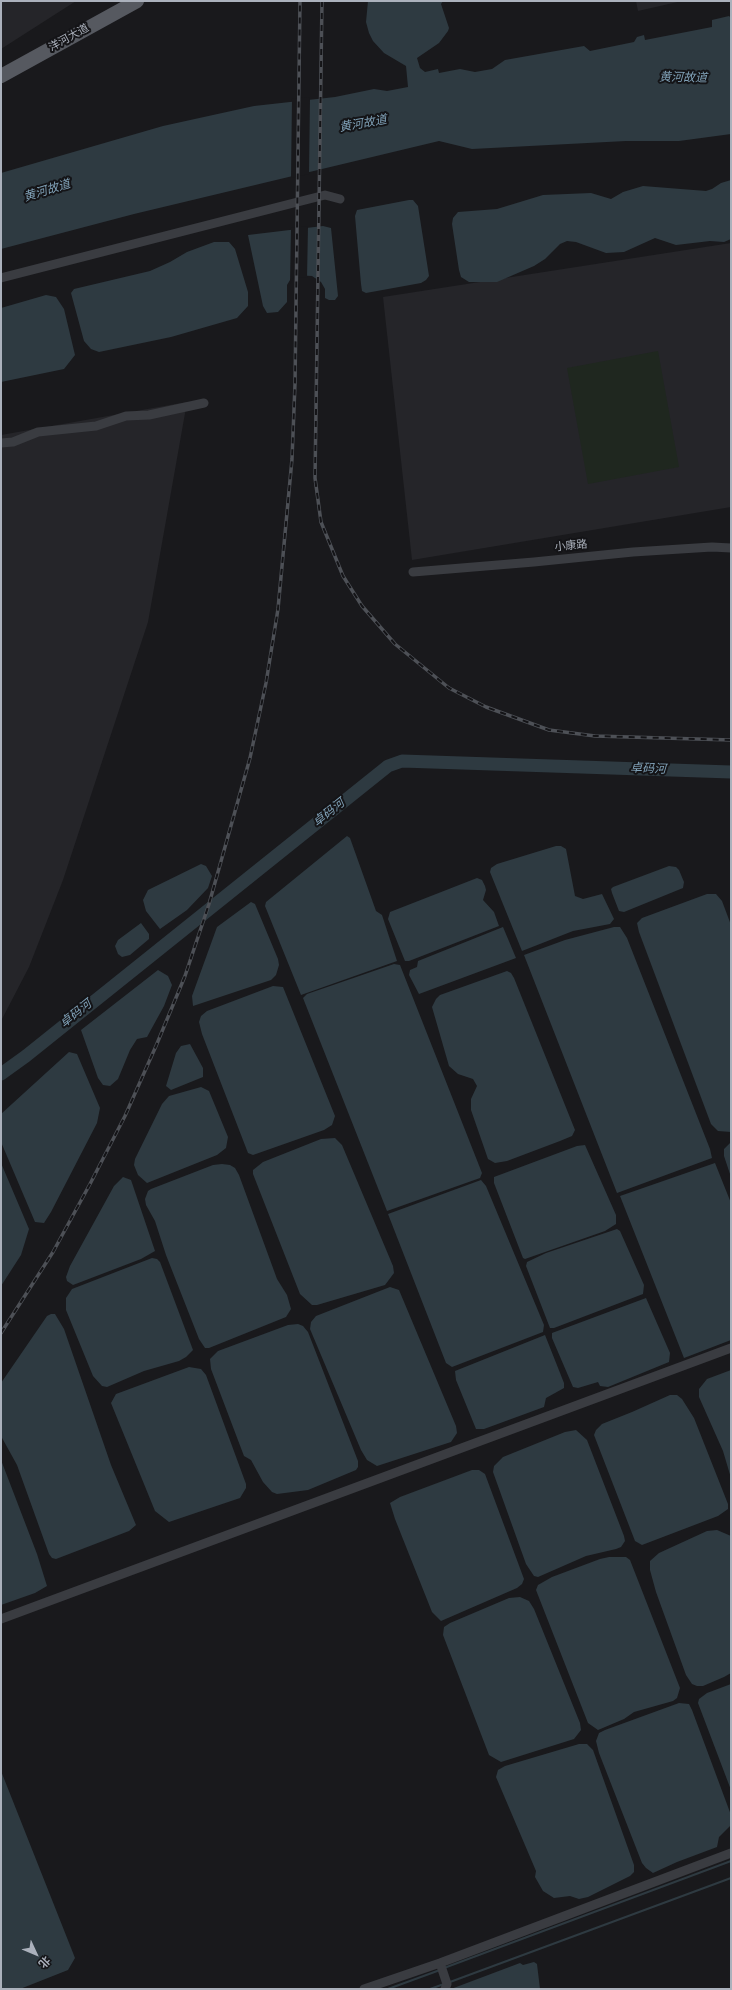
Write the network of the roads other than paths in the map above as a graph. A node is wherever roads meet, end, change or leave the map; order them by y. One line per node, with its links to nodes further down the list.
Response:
1 (120, 1): 3 (main road, 洋河大道)
2 (137, 1): 4 (main road, 洋河大道)
3 (1, 67)
4 (1, 76)
5 (340, 199): 6 (street)
6 (1, 278)
7 (204, 403): 8 (street)
8 (1, 443)
9 (731, 548): 10 (street, 小康路)
10 (413, 572)
11 (731, 1348): 12 (street)
12 (1, 1619)
13 (731, 1853): 14 (street)
14 (444, 1976): 15 (street)
15 (364, 1989)

